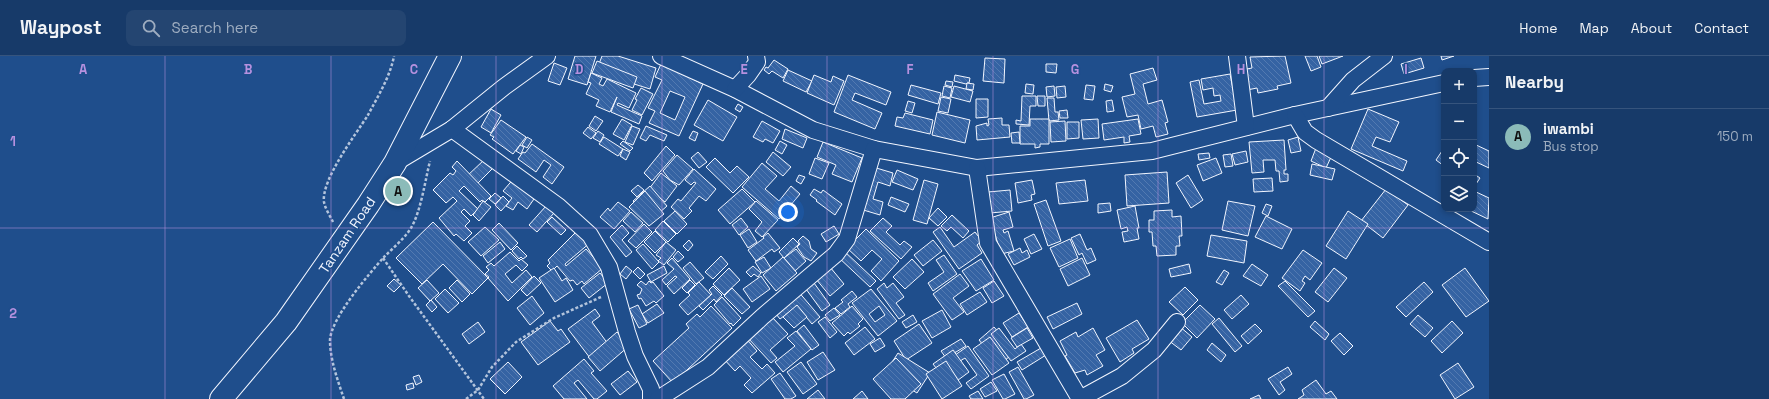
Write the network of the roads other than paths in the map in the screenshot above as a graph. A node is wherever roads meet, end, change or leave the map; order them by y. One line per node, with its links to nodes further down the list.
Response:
1 (450, 56): 16 (highway, Tanzam Road)
2 (547, 56): 14 (street)
3 (662, 56): 10 (street)
4 (1237, 56): 13 (street)
5 (1384, 56): 11 (street)
6 (760, 58): 10 (street)
7 (1489, 77): 8 (street)
8 (1477, 78)
9 (1441, 83): 11 (street)
10 (735, 89): 15 (street)
11 (1328, 108): 12 (street)
12 (1295, 115): 13 (street); 18 (street)
13 (1246, 126): 17 (street)
14 (452, 128): 16 (street); 21 (street)
15 (874, 149): 17 (street); 22 (street)
16 (395, 163): 20 (highway, Tanzam Road)
17 (978, 168): 23 (street)
18 (1489, 242)
19 (1177, 322): 23 (street)
20 (221, 399)
21 (651, 399)
22 (658, 399)
23 (1080, 399)

